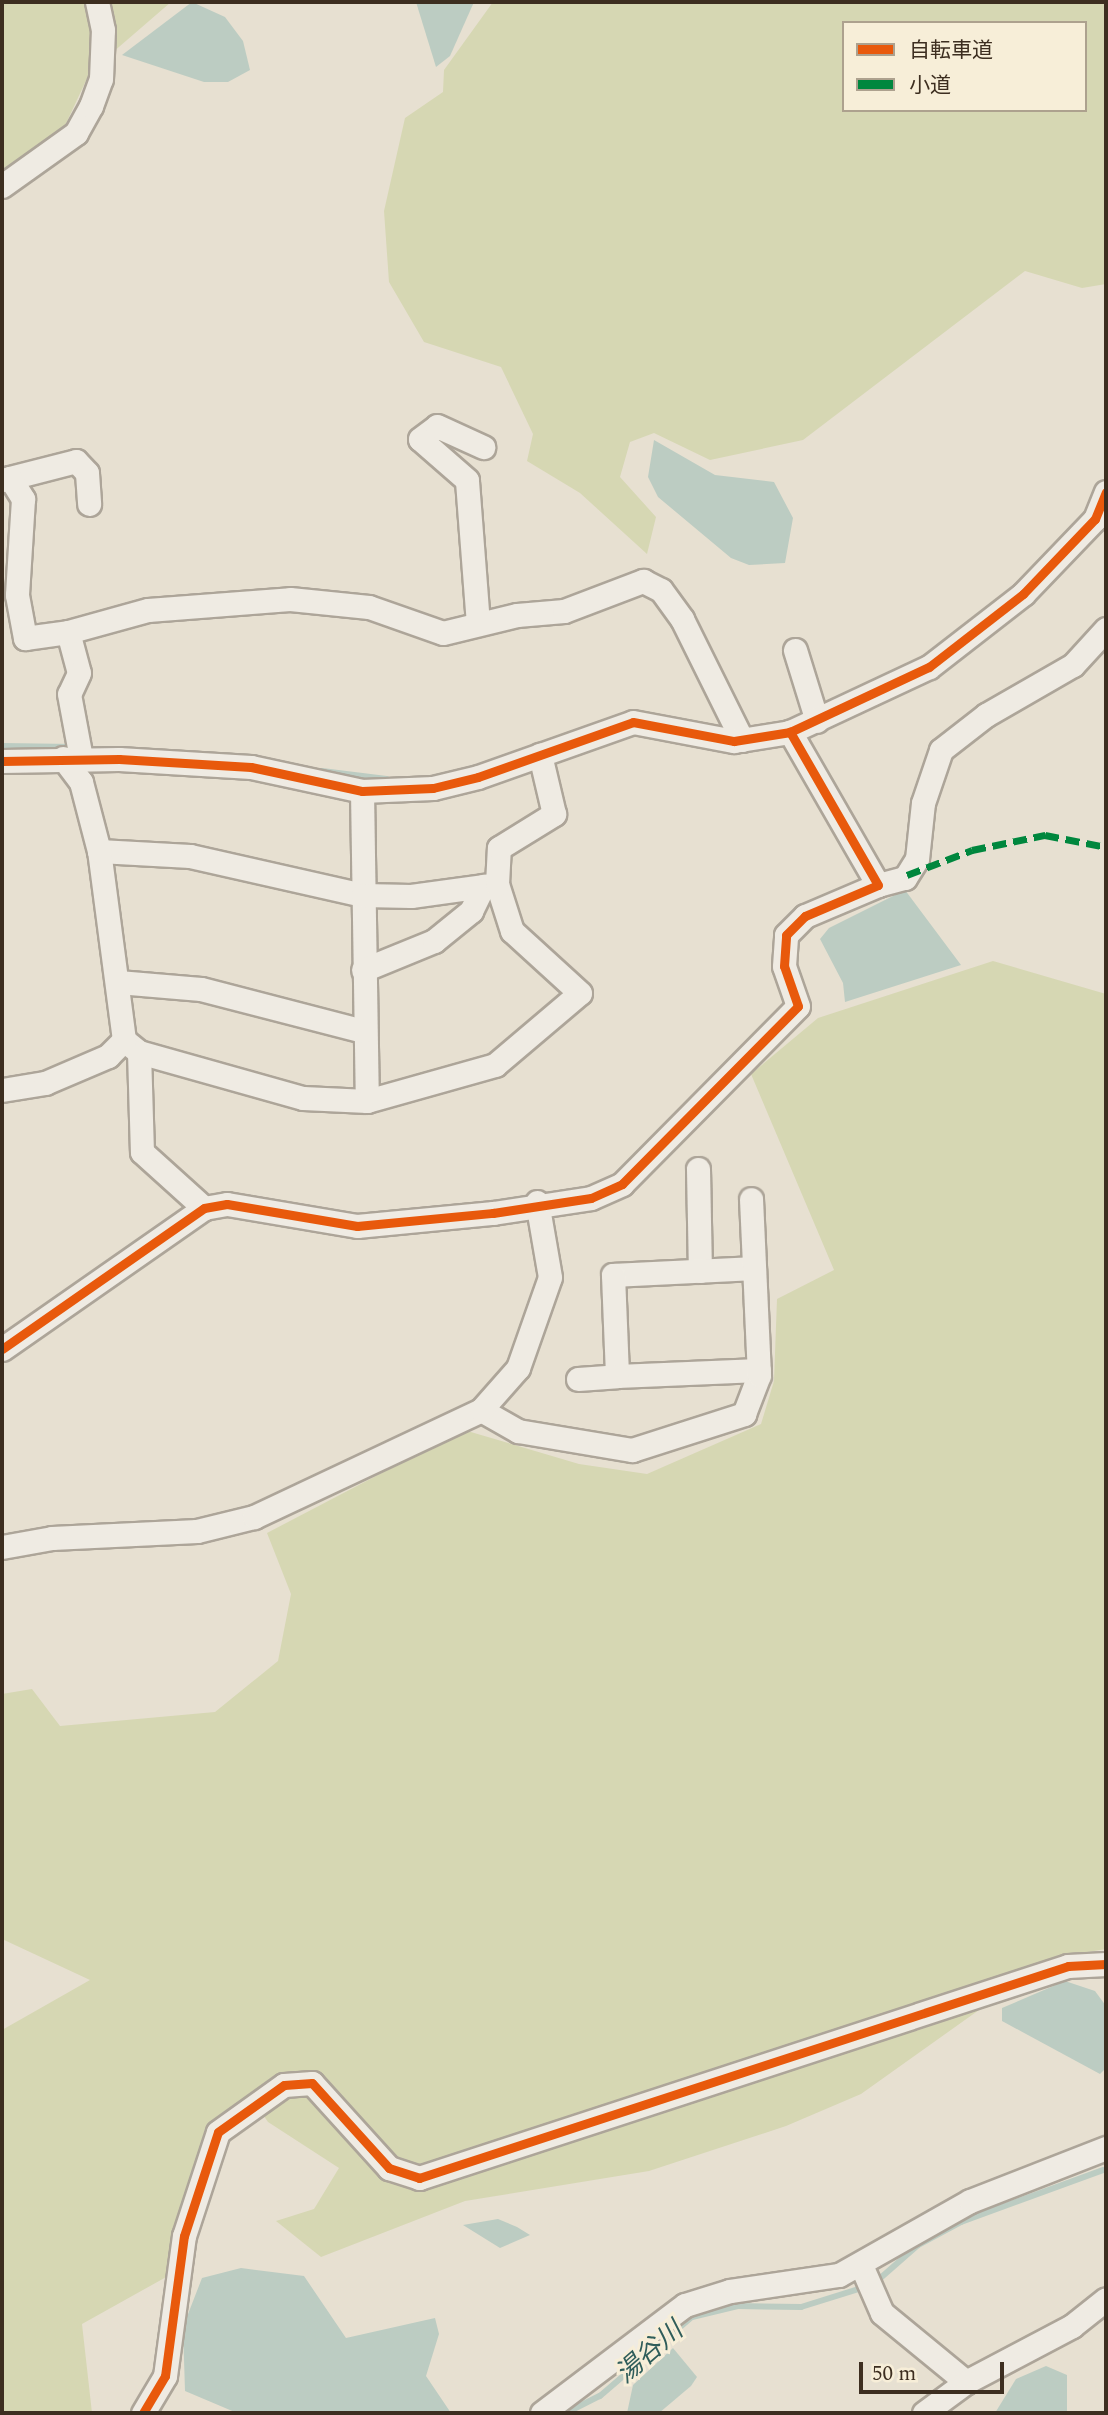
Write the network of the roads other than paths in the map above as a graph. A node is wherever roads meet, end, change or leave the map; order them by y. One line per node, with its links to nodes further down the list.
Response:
1 (97, 2): 2 (street)
2 (2, 186)
3 (483, 447): 8 (street)
4 (6, 479): 6 (street); 7 (street)
5 (1106, 492): 12 (street)
6 (89, 503)
7 (9, 597): 10 (street)
8 (478, 624): 10 (street); 14 (street)
9 (1106, 629): 21 (street)
10 (68, 632): 16 (street)
11 (795, 650): 12 (street)
12 (817, 721): 13 (street)
13 (790, 733): 14 (street); 21 (street)
14 (743, 740): 15 (street)
15 (540, 755): 18 (street); 20 (street)
16 (72, 758): 17 (street); 18 (street); 19 (street)
17 (2, 761)
18 (362, 791): 22 (street)
19 (99, 851): 22 (street); 24 (street)
20 (490, 885): 22 (street); 23 (street); 28 (street)
21 (878, 885): 31 (street)
22 (363, 895): 23 (street)
23 (363, 970): 25 (street)
24 (118, 982): 25 (street); 26 (street)
25 (363, 1031): 28 (street)
26 (132, 1046): 27 (street); 28 (street); 32 (street)
27 (2, 1090)
28 (367, 1101)
29 (698, 1168): 34 (street)
30 (751, 1199): 33 (street)
31 (537, 1202): 32 (street); 39 (street)
32 (204, 1208): 35 (street)
33 (754, 1268): 34 (street); 36 (street)
34 (700, 1271): 37 (street)
35 (2, 1349)
36 (759, 1370): 37 (street); 39 (street)
37 (617, 1376): 38 (street)
38 (578, 1380)
39 (481, 1410): 40 (street)
40 (2, 1547)
41 (1106, 1964): 46 (street)
42 (1105, 2152): 43 (street)
43 (861, 2265): 45 (street); 47 (street)
44 (1106, 2299): 45 (street)
45 (966, 2382): 48 (street)
46 (143, 2413)
47 (542, 2413)
48 (924, 2413)

